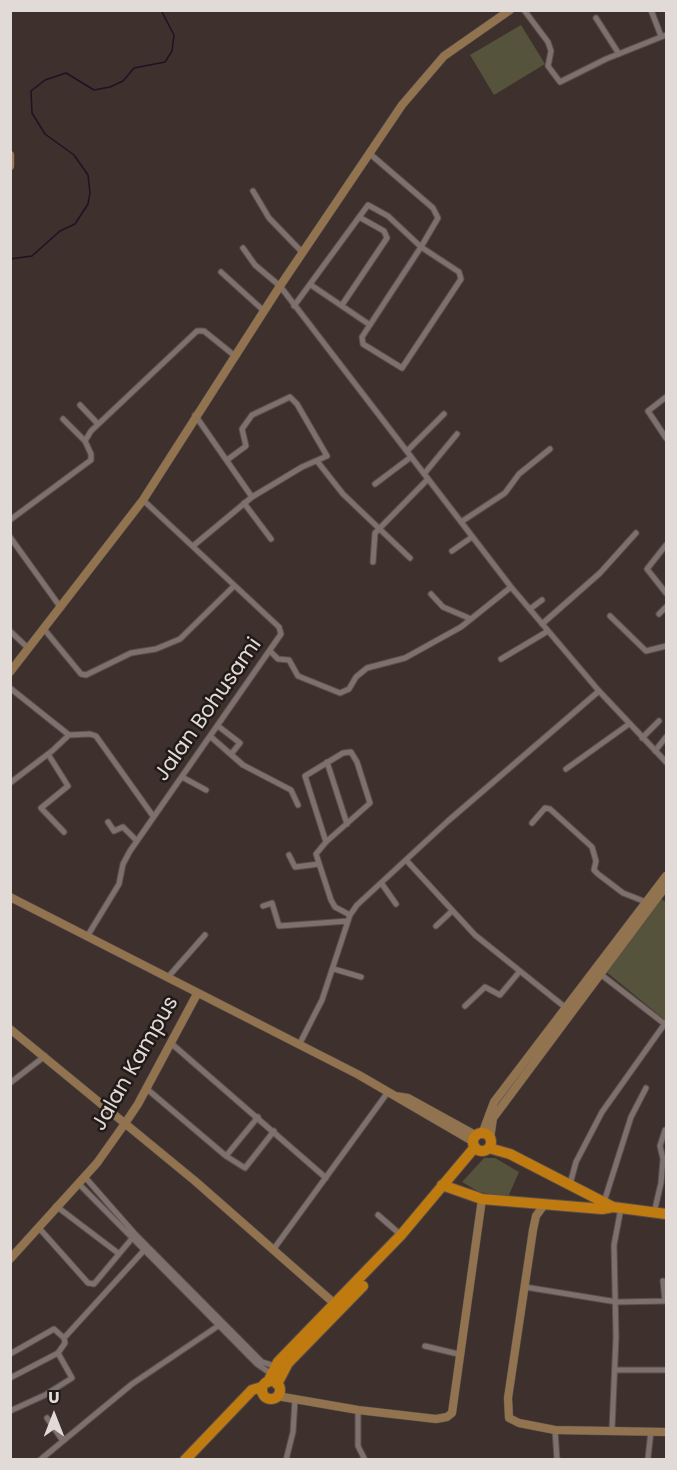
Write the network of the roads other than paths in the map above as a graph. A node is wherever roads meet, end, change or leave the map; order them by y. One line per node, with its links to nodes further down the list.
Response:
1 (510, 10): 7 (street)
2 (524, 10): 6 (street)
3 (651, 10): 5 (street)
4 (596, 18): 6 (street)
5 (664, 35): 6 (street)
6 (619, 54)
7 (369, 153): 12 (street); 14 (street)
8 (10, 155): 9 (street)
9 (10, 166)
10 (254, 191): 14 (street)
11 (358, 217): 12 (street); 16 (street); 18 (street)
12 (421, 247): 21 (street); 21 (street)
13 (243, 248): 17 (street)
14 (302, 252): 17 (street)
15 (221, 272): 20 (street)
16 (311, 285): 18 (street); 19 (street)
17 (280, 286): 19 (street); 20 (street)
18 (342, 305): 21 (street)
19 (294, 306): 33 (street)
20 (264, 311): 22 (street)
21 (370, 326)
22 (234, 357): 26 (street); 28 (street)
23 (666, 397): 30 (street)
24 (80, 405): 28 (street)
25 (444, 414): 33 (street)
26 (195, 415): 35 (street); 40 (street)
27 (63, 419): 31 (street)
28 (98, 424): 31 (street)
29 (457, 434): 37 (street)
30 (666, 438)
31 (85, 441): 42 (street)
32 (550, 449): 43 (street)
33 (407, 451): 34 (street)
34 (411, 457): 37 (street); 38 (street)
35 (227, 460): 36 (street); 39 (street)
36 (317, 461): 39 (street); 44 (street)
37 (426, 476): 43 (street); 44 (street)
38 (375, 484)
39 (252, 497): 41 (street)
40 (142, 500): 51 (street, Jalan Bohusami); 60 (street)
41 (244, 503): 48 (street); 51 (street)
42 (10, 520)
43 (461, 522): 47 (street)
44 (380, 528): 53 (street); 54 (street)
45 (636, 532): 66 (street)
46 (10, 537): 49 (street)
47 (472, 537): 52 (street); 56 (street)
48 (271, 539)
49 (13, 545): 60 (street)
50 (666, 545): 57 (street)
51 (193, 546): 55 (street, Jalan Bohusami)
52 (452, 551)
53 (410, 558)
54 (373, 562)
55 (234, 586): 67 (street); 72 (street, Jalan Bohusami)
56 (511, 587): 62 (street); 65 (street)
57 (666, 593)
58 (431, 594): 65 (street)
59 (542, 600): 62 (street)
60 (61, 608): 67 (street)
61 (666, 608): 63 (street)
62 (530, 609): 66 (street)
63 (659, 614)
64 (610, 616): 70 (street)
65 (471, 619): 72 (street)
66 (542, 624): 69 (street)
67 (44, 629): 71 (street)
68 (10, 631): 71 (street)
69 (548, 632): 73 (street); 76 (street)
70 (666, 646)
71 (29, 649): 74 (street)
72 (271, 652): 79 (street, Jalan Bohusami)
73 (501, 659)
74 (10, 672)
75 (10, 688): 80 (street)
76 (599, 692): 78 (street); 102 (street)
77 (659, 721): 83 (street)
78 (629, 724): 83 (street); 89 (street)
79 (218, 726): 82 (street, Jalan Bohusami); 85 (street)
80 (69, 735): 86 (street); 94 (street)
81 (666, 736): 84 (street)
82 (211, 737): 85 (street); 90 (street, Jalan Bohusami)
83 (642, 738): 84 (street)
84 (655, 751): 88 (street)
85 (232, 753): 93 (street)
86 (48, 754): 91 (street); 98 (street)
87 (327, 762): 97 (street); 97 (street); 100 (street)
88 (666, 762)
89 (566, 769)
90 (182, 777): 92 (street); 94 (street, Jalan Bohusami)
91 (10, 783)
92 (206, 790)
93 (298, 805)
94 (153, 816): 99 (street, Jalan Bohusami)
95 (108, 822): 99 (street)
96 (532, 823): 108 (street)
97 (347, 824): 100 (street)
98 (64, 832)
99 (137, 841): 114 (street, Jalan Bohusami)
100 (326, 842): 103 (street)
101 (289, 855): 103 (street)
102 (407, 861): 105 (street); 111 (street)
103 (319, 864): 112 (street)
104 (666, 876): 106 (street)
105 (382, 884): 109 (street); 112 (street)
106 (663, 890): 108 (street); 118 (street)
107 (10, 897): 114 (street)
108 (646, 902): 118 (street)
109 (396, 904)
110 (263, 906): 112 (street)
111 (452, 911): 113 (street); 117 (street)
112 (349, 918): 116 (street)
113 (436, 926)
114 (88, 934): 119 (street)
115 (205, 935): 119 (street)
116 (334, 969): 120 (street); 127 (street)
117 (520, 971): 122 (street); 123 (street)
118 (597, 972): 123 (street); 124 (street); 137 (street)
119 (169, 976): 121 (street)
120 (361, 977)
121 (197, 994): 126 (street, Jalan Kampus); 127 (street)
122 (465, 1006)
123 (566, 1008): 137 (street)
124 (666, 1024): 142 (street)
125 (10, 1029): 128 (street)
126 (172, 1044): 131 (street, Jalan Kampus); 133 (street)
127 (298, 1046): 132 (street)
128 (45, 1056): 129 (street); 134 (street)
129 (10, 1083)
130 (646, 1088): 149 (street)
131 (147, 1089): 134 (street, Jalan Kampus); 138 (street)
132 (392, 1094): 137 (street); 140 (street)
133 (258, 1117): 136 (street); 138 (street)
134 (126, 1122): 139 (street, Jalan Kampus); 159 (street)
135 (665, 1130): 151 (street)
136 (274, 1131): 138 (street); 140 (street)
137 (481, 1142): 142 (highway); 143 (highway)
138 (226, 1156)
139 (84, 1176): 141 (street, Jalan Kampus); 156 (street)
140 (327, 1178): 159 (street)
141 (78, 1183): 148 (street, Jalan Kampus); 156 (street)
142 (570, 1184): 144 (highway)
143 (445, 1187): 145 (highway); 157 (highway); 176 (highway)
144 (591, 1194): 149 (highway); 150 (highway)
145 (482, 1199): 146 (highway); 172 (street)
146 (530, 1204): 147 (highway); 154 (street)
147 (544, 1205): 150 (highway); 154 (street)
148 (56, 1206): 155 (street, Jalan Kampus); 160 (street)
149 (612, 1206): 150 (highway); 151 (highway); 165 (street)
150 (586, 1207)
151 (654, 1212): 152 (highway)
152 (666, 1214)
153 (378, 1215): 157 (street)
154 (536, 1216): 163 (street)
155 (39, 1228): 160 (street); 161 (street, Jalan Kampus)
156 (134, 1235): 158 (street); 160 (street)
157 (401, 1235): 166 (highway)
158 (147, 1247): 167 (street); 168 (street)
159 (273, 1250): 166 (street)
160 (118, 1253)
161 (10, 1259)
162 (663, 1281): 164 (street)
163 (525, 1287): 165 (street); 182 (street)
164 (666, 1301): 165 (street)
165 (617, 1302): 173 (street)
166 (335, 1304): 176 (highway)
167 (221, 1324): 176 (street); 185 (street)
168 (64, 1338): 170 (street); 171 (street)
169 (425, 1346): 172 (street)
170 (58, 1353): 175 (street); 179 (street)
171 (10, 1354)
172 (459, 1354): 178 (street)
173 (615, 1370): 174 (street); 181 (street)
174 (666, 1370)
175 (10, 1378)
176 (273, 1381): 177 (street); 188 (highway); 189 (highway)
177 (295, 1400): 178 (street); 190 (street)
178 (358, 1410): 191 (street)
179 (10, 1411)
180 (47, 1418): 185 (street)
181 (612, 1429): 182 (street); 183 (street)
182 (555, 1430): 192 (street)
183 (651, 1431): 184 (street); 186 (street)
184 (666, 1432)
185 (63, 1441): 187 (street)
186 (648, 1458)
187 (40, 1460)
188 (185, 1460)
189 (192, 1460)
190 (286, 1460)
191 (365, 1460)
192 (557, 1460)

